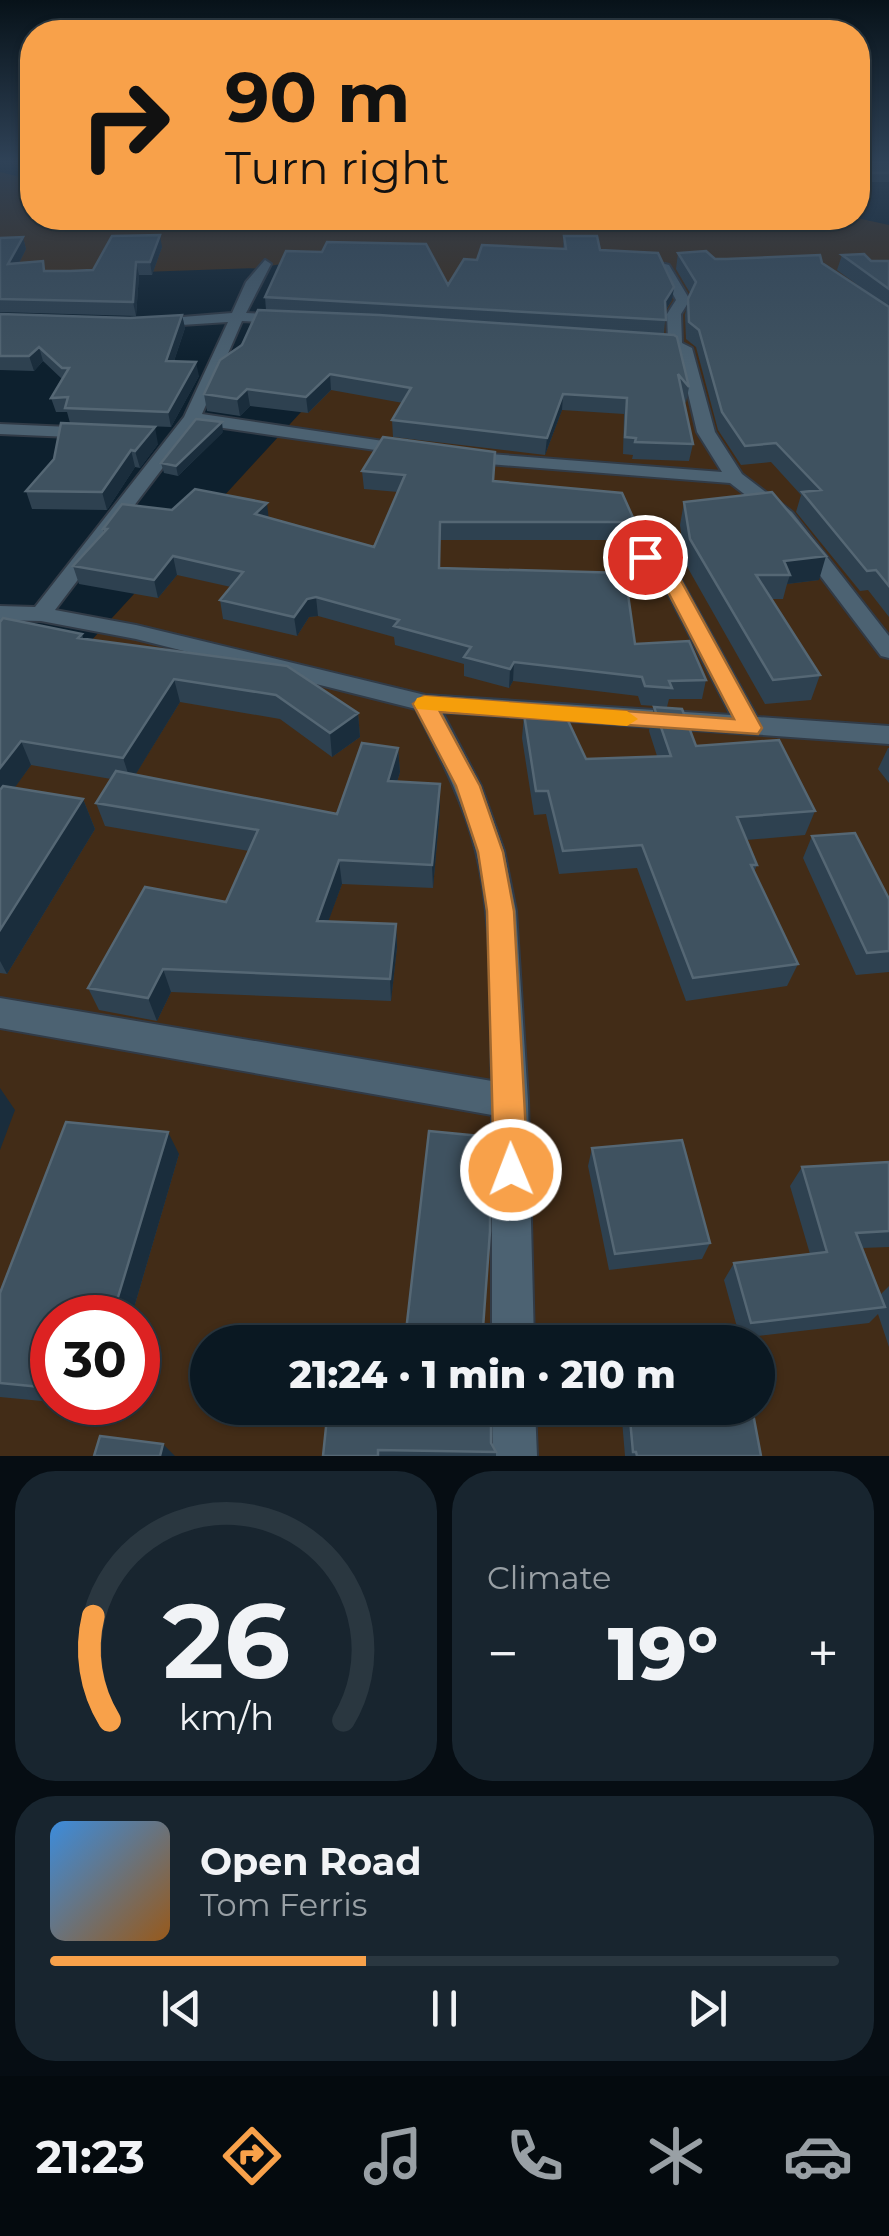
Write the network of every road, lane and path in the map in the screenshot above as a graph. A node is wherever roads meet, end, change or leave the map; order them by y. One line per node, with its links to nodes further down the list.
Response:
1 (265, 264): 3 (street)
2 (665, 268): 7 (street)
3 (238, 317): 4 (street); 5 (street); 8 (street)
4 (309, 319)
5 (133, 324)
6 (638, 341): 7 (street)
7 (675, 343): 13 (street)
8 (192, 418): 12 (street); 13 (street)
9 (0, 430): 10 (street)
10 (119, 434)
11 (159, 435): 12 (street)
12 (179, 436): 16 (street)
13 (735, 478): 17 (street)
14 (615, 554): 19 (street)
15 (0, 612): 16 (street)
16 (41, 614): 18 (street)
17 (889, 651)
18 (424, 704): 19 (street); 22 (street)
19 (750, 728): 20 (street)
20 (889, 735)
21 (0, 1013): 22 (street)
22 (510, 1101): 23 (street)
23 (513, 1325)
24 (514, 1425): 25 (street)
25 (515, 1456)

